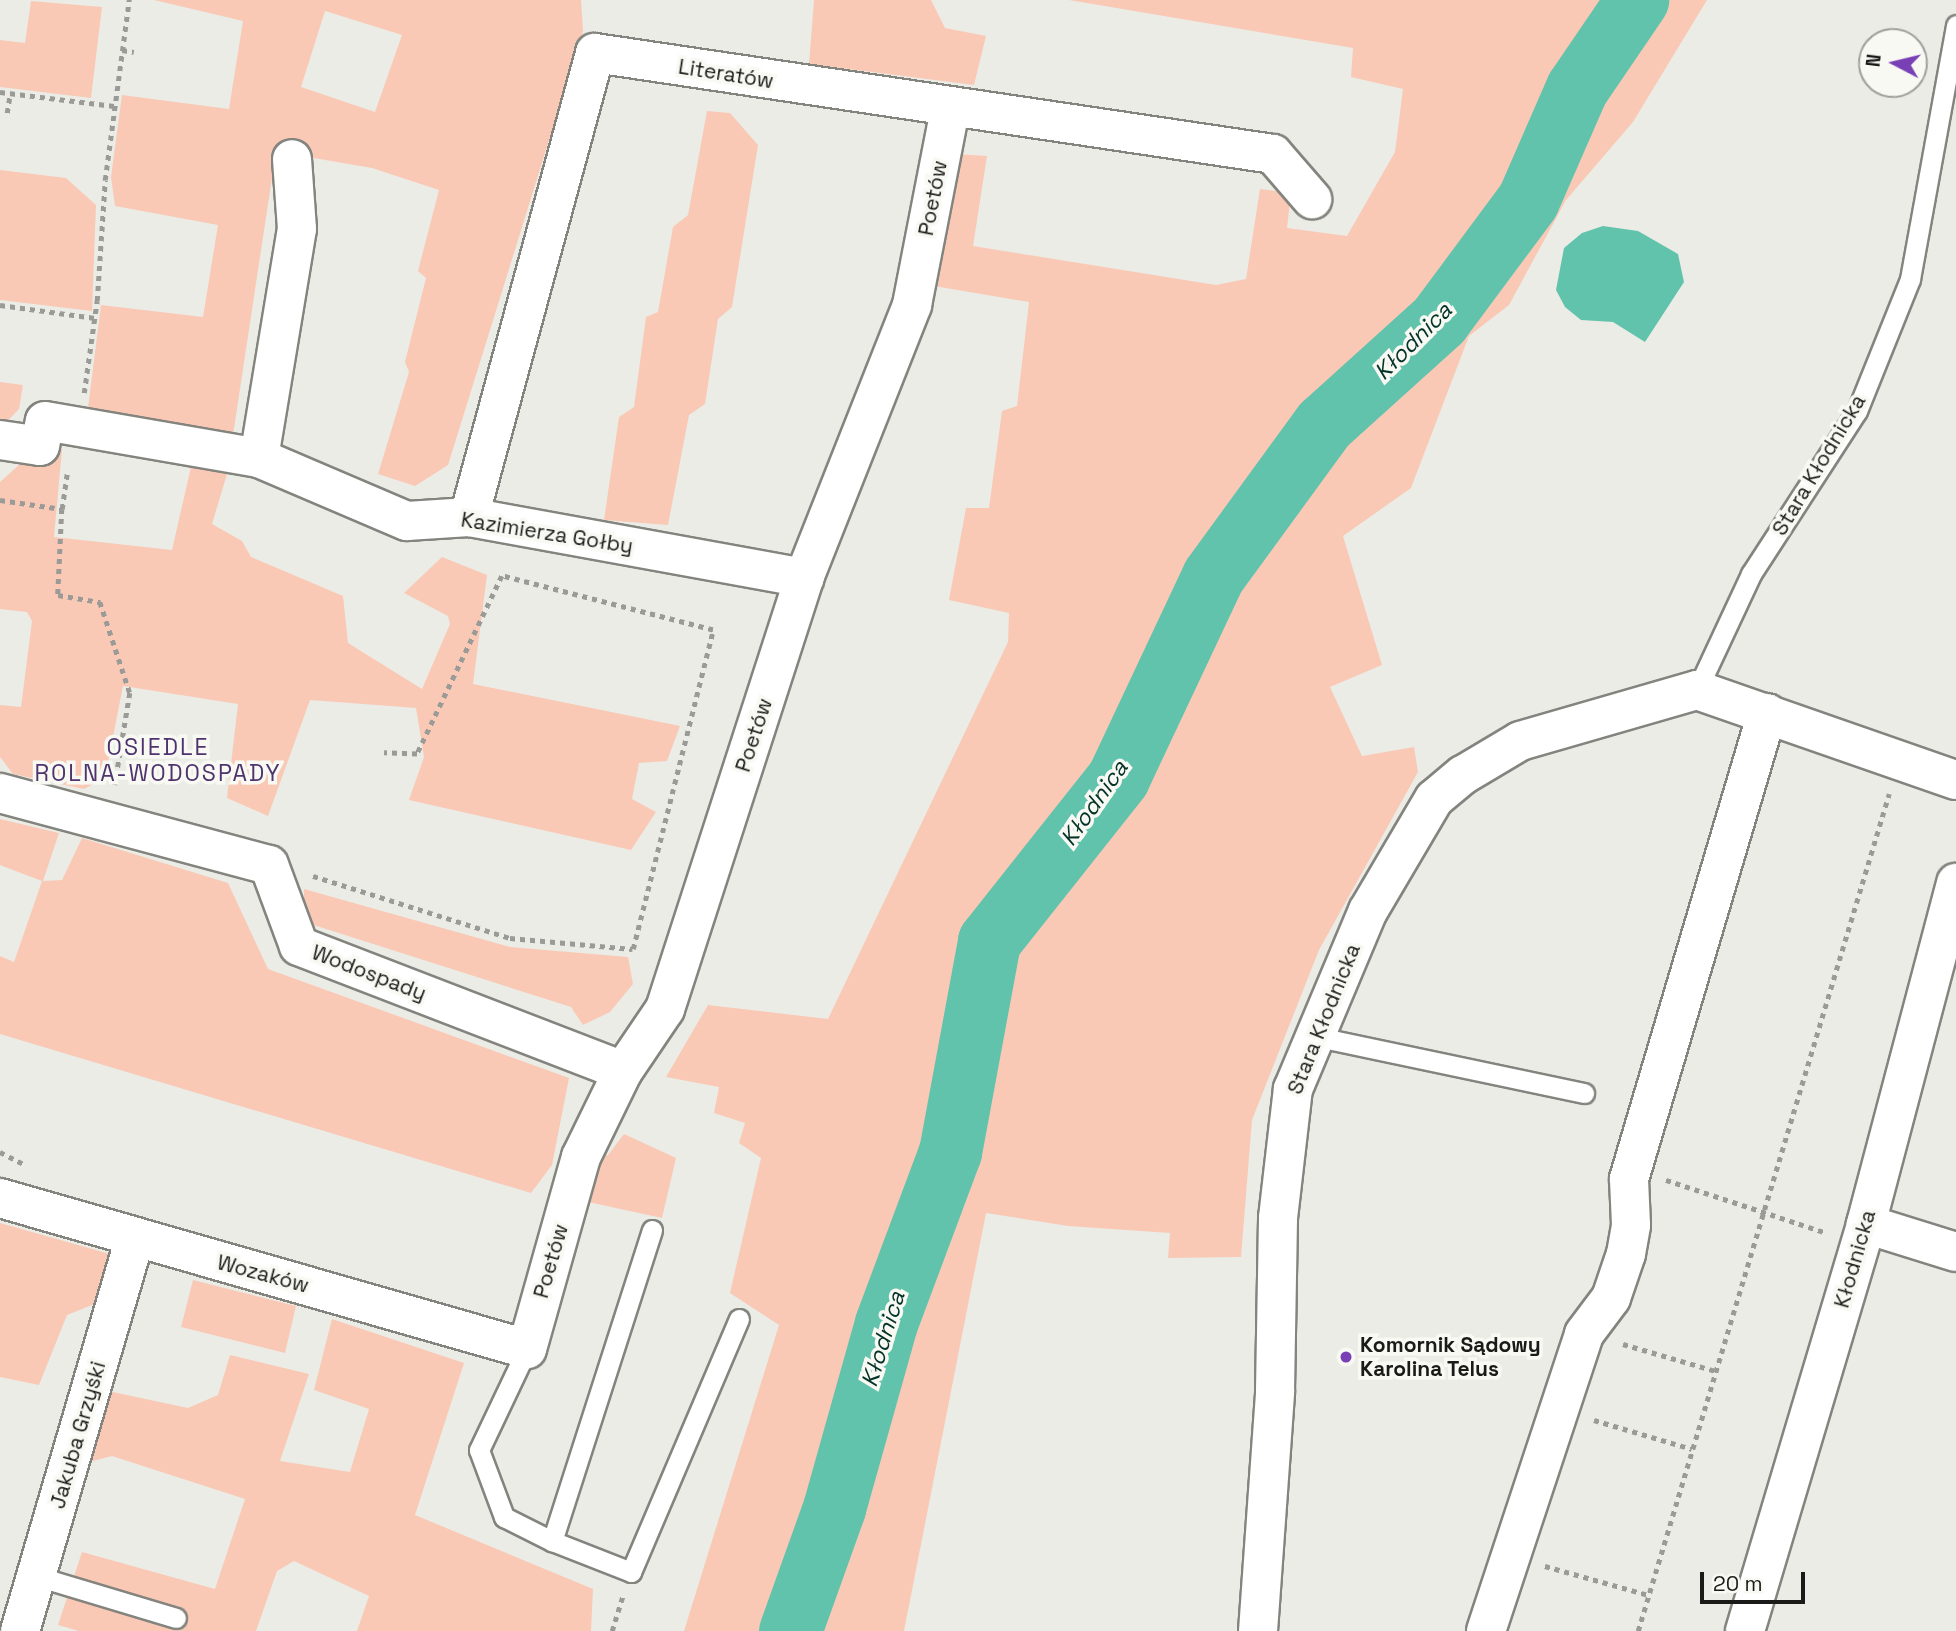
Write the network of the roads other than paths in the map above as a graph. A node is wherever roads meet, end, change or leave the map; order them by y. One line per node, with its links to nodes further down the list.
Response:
1 (1956, 25): 9 (lane, Stara Kłodnicka)
2 (950, 109): 4 (street, Literatów); 7 (street, Literatów); 8 (street, Poetów)
3 (292, 159): 6 (street)
4 (1312, 199)
5 (0, 440): 6 (street, Kazimierza Gołby)
6 (258, 458): 7 (street, Kazimierza Gołby)
7 (469, 517): 8 (street, Kazimierza Gołby)
8 (804, 578): 15 (street, Poetów)
9 (1697, 690): 10 (street); 14 (street, Stara Kłodnicka)
10 (1767, 713): 11 (street); 29 (street)
11 (1956, 780)
12 (0, 793): 15 (street, Wodospady)
13 (1956, 883): 19 (street, Kłodnicka)
14 (1313, 1036): 16 (lane); 28 (street, Stara Kłodnicka)
15 (623, 1071): 23 (street, Poetów)
16 (1584, 1093)
17 (0, 1198): 20 (street, Wozaków)
18 (652, 1230): 24 (lane)
19 (1852, 1230): 21 (street); 30 (street, Kłodnicka)
20 (135, 1239): 23 (street, Wozaków); 25 (street, Jakuba Grzyśki)
21 (1956, 1252)
22 (739, 1319): 24 (lane)
23 (527, 1349): 24 (lane)
24 (552, 1541)
25 (36, 1576): 26 (lane); 27 (street, Jakuba Grzyśki)
26 (176, 1618)
27 (20, 1631)
28 (1258, 1631)
29 (1486, 1631)
30 (1745, 1631)

